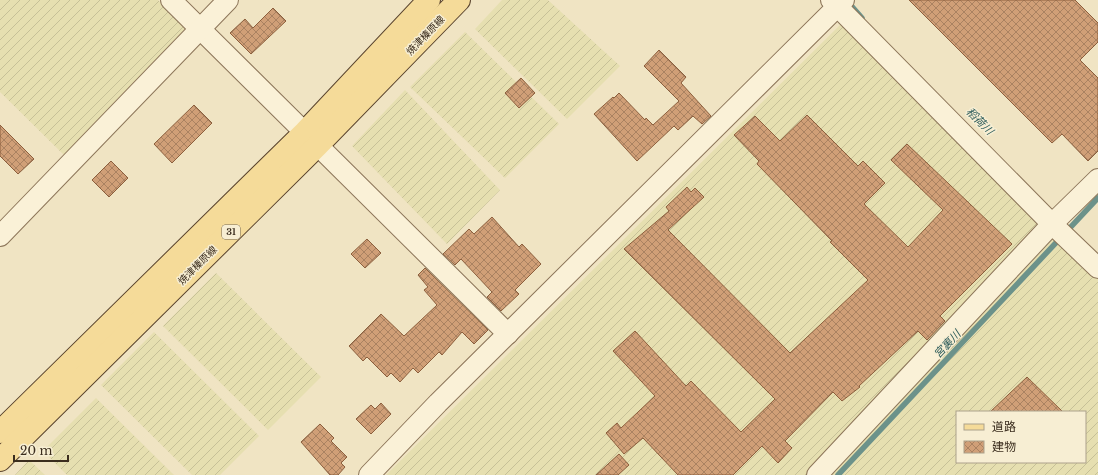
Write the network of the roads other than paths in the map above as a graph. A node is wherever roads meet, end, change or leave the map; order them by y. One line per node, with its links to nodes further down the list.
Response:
1 (171, 0): 6 (street)
2 (228, 0): 6 (street)
3 (429, 0): 7 (main road, 焼津榛原線 / 31)
4 (459, 0): 7 (main road, 焼津榛原線 / 31)
5 (839, 2): 9 (street); 12 (street)
6 (199, 29): 7 (street); 10 (street)
7 (312, 138): 12 (street); 13 (main road, 焼津榛原線 / 31); 14 (main road, 焼津榛原線 / 31)
8 (1098, 179): 9 (street)
9 (1053, 225): 11 (street); 16 (street)
10 (0, 236)
11 (1098, 268)
12 (508, 334): 15 (street)
13 (0, 432)
14 (0, 460)
15 (368, 475)
16 (817, 475)

